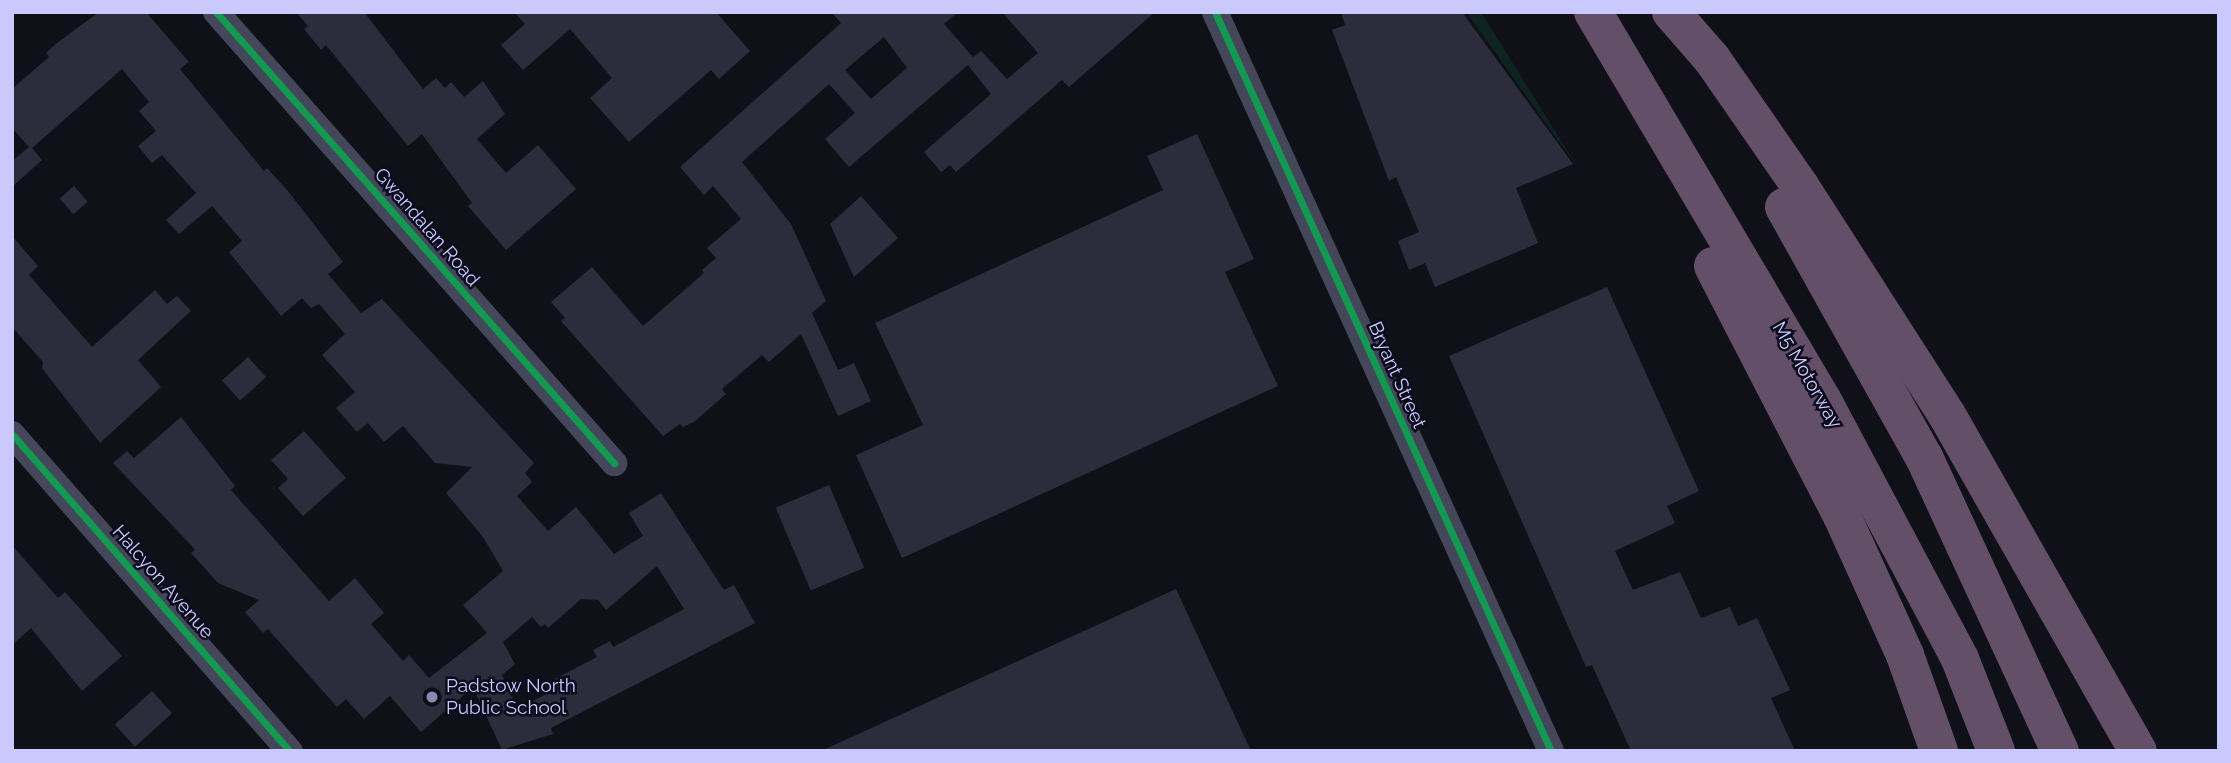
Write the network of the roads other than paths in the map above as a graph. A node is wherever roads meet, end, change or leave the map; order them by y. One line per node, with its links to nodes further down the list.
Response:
1 (216, 12): 8 (street, Gwandalan Road)
2 (1215, 12): 10 (street, Bryant Street)
3 (1568, 12): 11 (highway)
4 (1593, 12): 12 (highway, M5 Motorway)
5 (1659, 12): 13 (highway)
6 (1671, 12): 14 (highway)
7 (12, 434): 9 (street, Halcyon Avenue)
8 (614, 463)
9 (290, 751)
10 (1551, 751)
11 (1939, 751)
12 (1996, 751)
13 (2060, 751)
14 (2138, 751)

